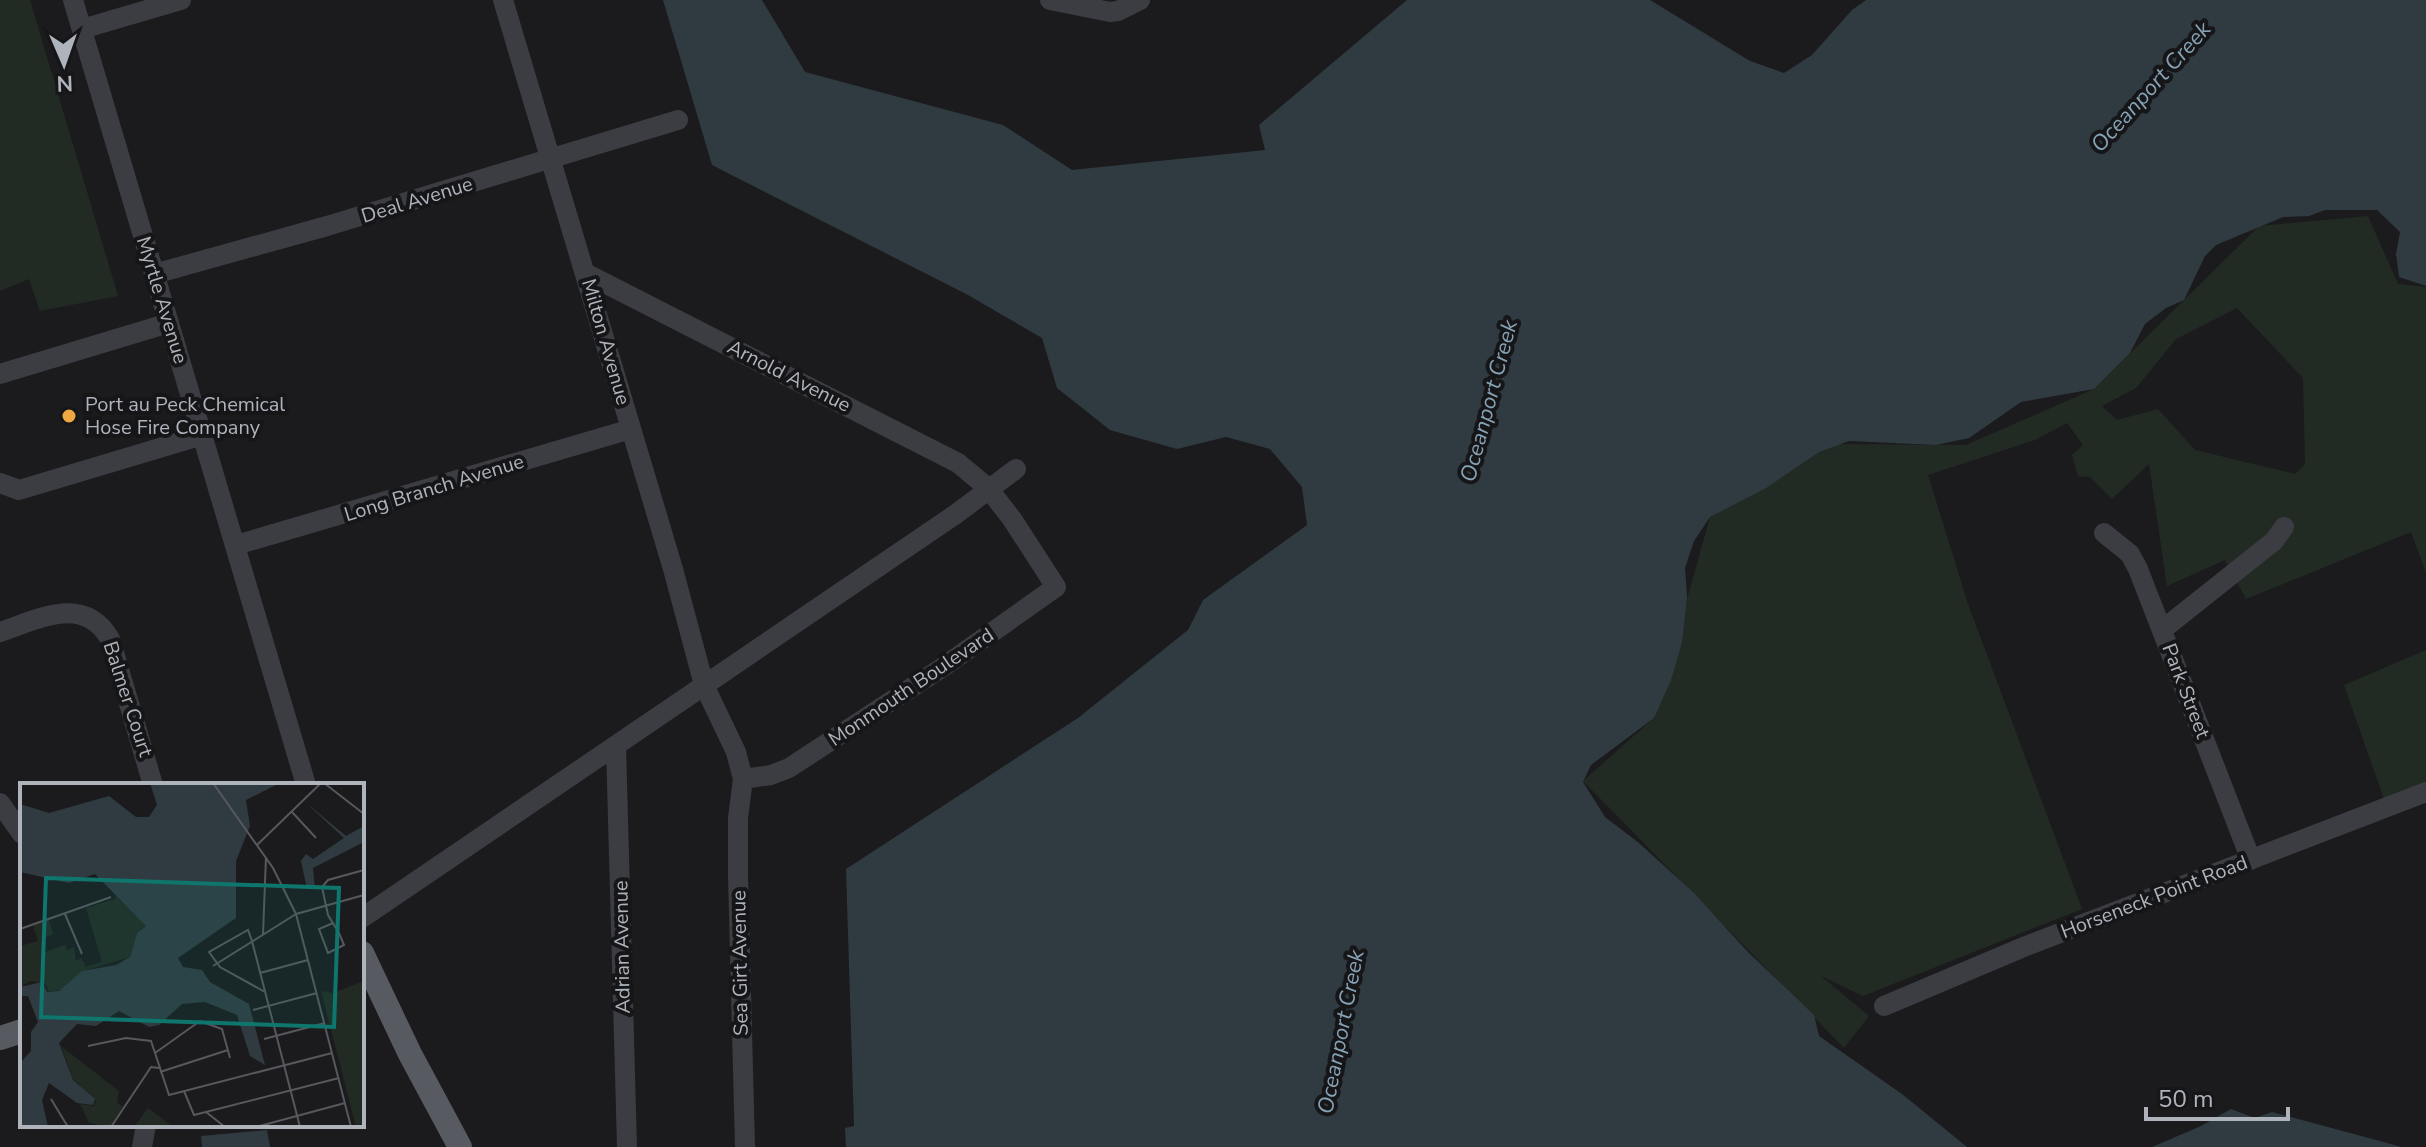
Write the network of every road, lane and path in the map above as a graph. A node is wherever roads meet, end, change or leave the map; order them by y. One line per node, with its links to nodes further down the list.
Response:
1 (73, 0): 6 (street, Myrtle Avenue)
2 (181, 0): 6 (street)
3 (503, 0): 8 (street, Milton Avenue)
4 (1050, 0): 5 (street)
5 (1140, 0)
6 (82, 29): 10 (street, Myrtle Avenue)
7 (678, 120): 8 (street, Deal Avenue)
8 (552, 160): 9 (street, Milton Avenue); 10 (street, Deal Avenue)
9 (585, 273): 13 (street, Milton Avenue); 17 (street, Arnold Avenue)
10 (154, 274): 11 (street, Myrtle Avenue)
11 (169, 323): 12 (street); 14 (street, Myrtle Avenue)
12 (0, 374)
13 (631, 429): 20 (street, Long Branch Avenue); 23 (street, Milton Avenue)
14 (203, 435): 16 (street); 20 (street, Myrtle Avenue)
15 (1016, 469): 17 (street)
16 (0, 483)
17 (988, 488): 23 (street); 25 (street, Monmouth Boulevard)
18 (2284, 527): 21 (street)
19 (2104, 533): 21 (street, Park Street)
20 (236, 545): 27 (street, Myrtle Avenue)
21 (2162, 630): 31 (street, Park Street)
22 (0, 632): 26 (street, Balmer Court)
23 (704, 685): 24 (street); 25 (street)
24 (616, 746): 32 (street); 42 (street, Adrian Avenue)
25 (743, 779): 43 (street, Sea Girt Avenue)
26 (152, 783)
27 (305, 783)
28 (2426, 792): 31 (street, Horseneck Point Road)
29 (0, 803): 30 (street)
30 (20, 831)
31 (2251, 860): 36 (street, Horseneck Point Road)
32 (364, 917)
33 (364, 957): 35 (main road)
34 (364, 990): 35 (main road)
35 (386, 1006): 41 (main road)
36 (1884, 1006)
37 (20, 1032): 38 (main road)
38 (0, 1038)
39 (146, 1127): 40 (street)
40 (142, 1147)
41 (460, 1147)
42 (627, 1147)
43 (745, 1147)

